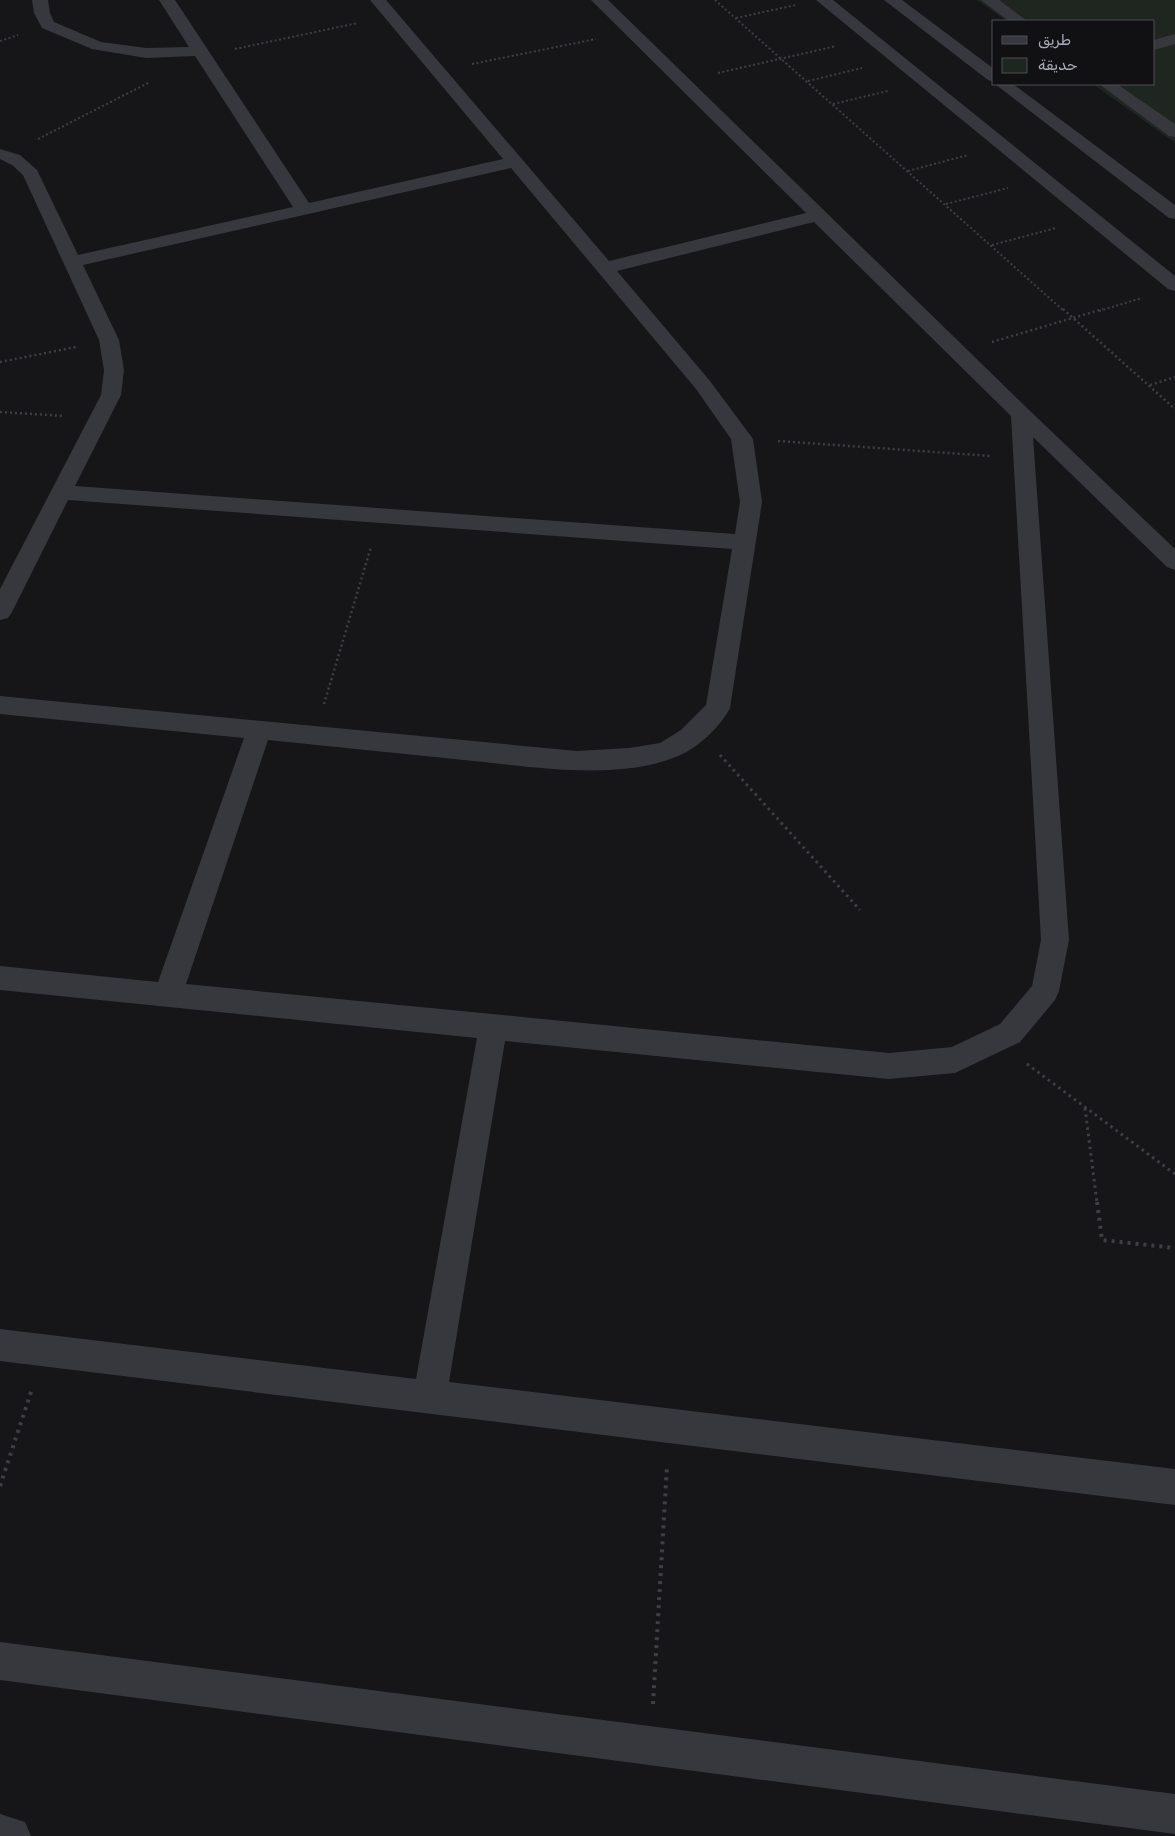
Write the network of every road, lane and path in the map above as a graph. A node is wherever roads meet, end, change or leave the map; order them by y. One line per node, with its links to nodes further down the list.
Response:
1 (40, 0): 16 (street)
2 (167, 0): 16 (street)
3 (378, 0): 19 (street)
4 (599, 0): 12 (street)
5 (715, 0): 10 (path)
6 (824, 0): 13 (street)
7 (892, 0): 20 (street)
8 (989, 0): 11 (street)
9 (803, 4): 10 (path)
10 (736, 18): 17 (path)
11 (1018, 20)
12 (632, 32): 19 (path); 21 (street)
13 (870, 38): 17 (path); 18 (street)
14 (1175, 39): 15 (street)
15 (1155, 45)
16 (199, 50): 34 (street)
17 (781, 58): 21 (path); 22 (path)
18 (898, 60): 22 (path); 23 (street)
19 (439, 71): 30 (street)
20 (992, 75)
21 (683, 81): 36 (street)
22 (807, 81): 26 (path)
23 (925, 82): 26 (path); 28 (street)
24 (1004, 85): 35 (street)
25 (1108, 85): 27 (street)
26 (833, 104): 31 (path)
27 (1175, 132)
28 (1004, 146): 31 (path); 32 (street)
29 (0, 154): 39 (street)
30 (515, 162): 34 (street); 40 (street)
31 (908, 171): 33 (path)
32 (1044, 178): 33 (path); 37 (street)
33 (946, 205): 38 (path)
34 (304, 210): 39 (street)
35 (1175, 214)
36 (819, 215): 40 (street); 45 (street)
37 (1092, 218): 38 (path); 41 (street)
38 (991, 245): 43 (path)
39 (73, 262): 44 (street)
40 (605, 268): 53 (street)
41 (1175, 285)
42 (1147, 296): 43 (path)
43 (1073, 318): 45 (path); 48 (path)
44 (109, 340): 46 (path); 52 (street)
45 (958, 352): 51 (street)
46 (0, 362)
47 (1175, 377): 48 (path)
48 (1149, 386): 49 (path)
49 (1175, 409)
50 (0, 412): 52 (path)
51 (1021, 414): 54 (street); 58 (street)
52 (99, 418): 55 (street)
53 (742, 439): 54 (path); 57 (street)
54 (1024, 458): 68 (street)
55 (61, 492): 56 (street); 59 (street)
56 (381, 516): 57 (street); 63 (path)
57 (745, 542): 62 (street)
58 (1175, 562)
59 (0, 612)
60 (0, 705): 61 (street)
61 (259, 730): 63 (street); 66 (street)
62 (697, 730): 63 (street); 64 (path)
63 (315, 736)
64 (860, 910)
65 (0, 978): 66 (street)
66 (168, 995): 67 (street)
67 (493, 1026): 68 (street); 74 (street)
68 (995, 1041): 69 (path)
69 (1085, 1107): 70 (path); 71 (path)
70 (1175, 1174)
71 (1175, 1248)
72 (0, 1344): 73 (street)
73 (44, 1350): 74 (street); 76 (path)
74 (430, 1396): 75 (street)
75 (669, 1425): 77 (street); 79 (path)
76 (0, 1486)
77 (1175, 1487)
78 (0, 1661): 79 (street)
79 (651, 1746): 80 (street)
80 (1175, 1814)
81 (0, 1834): 82 (street)
82 (11, 1836)

